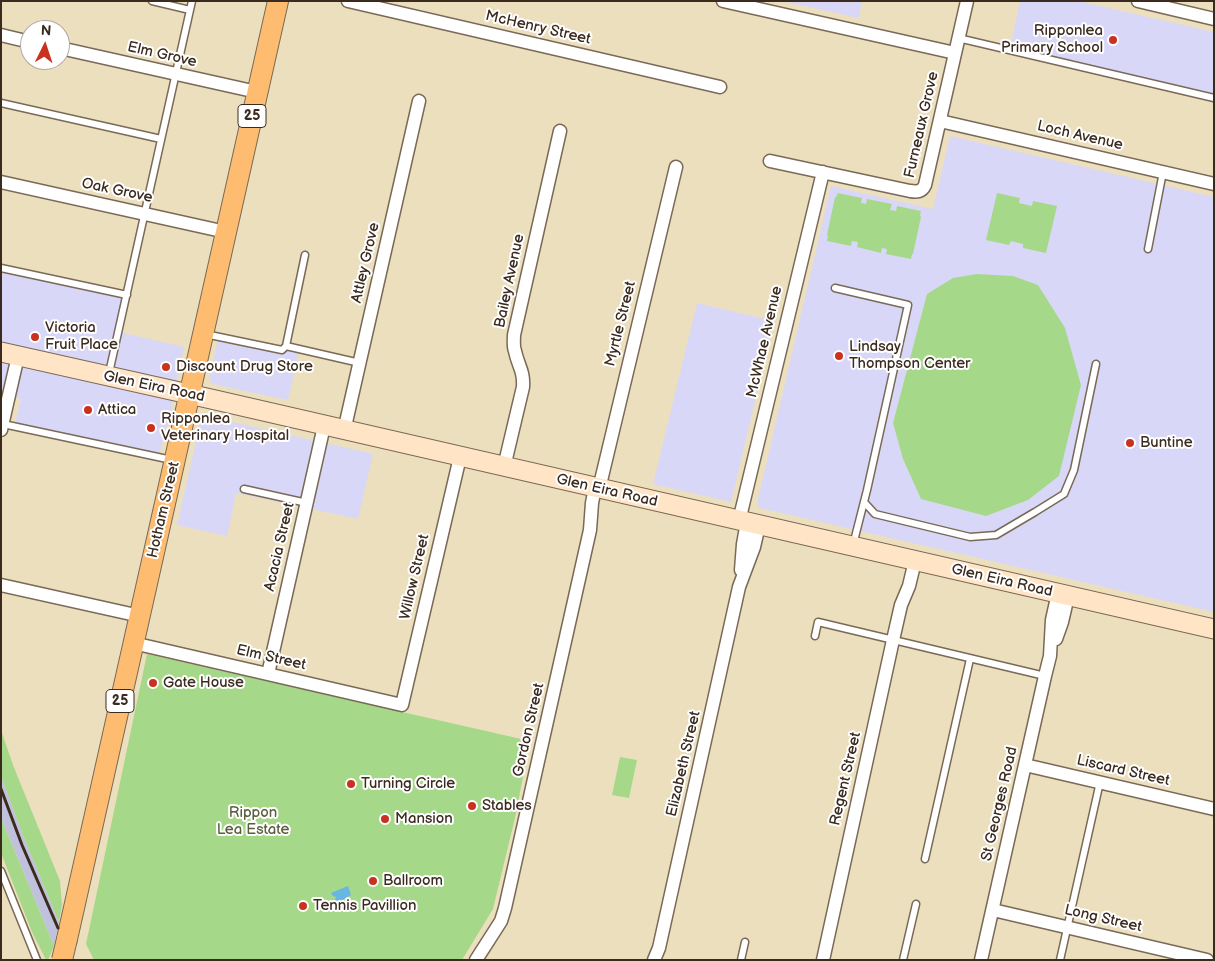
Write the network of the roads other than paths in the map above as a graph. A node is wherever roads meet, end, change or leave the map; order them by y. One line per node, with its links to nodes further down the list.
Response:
1 (152, 1): 8 (lane)
2 (192, 1): 8 (lane)
3 (278, 1): 17 (main road, Hotham Street / 25)
4 (348, 1): 16 (street, McHenry Street)
5 (723, 1): 14 (street)
6 (966, 1): 11 (street, Furneaux Grove)
7 (1138, 1): 9 (street)
8 (190, 10): 15 (lane)
9 (1214, 19)
10 (1, 35): 12 (street)
11 (958, 38): 14 (street, Furneaux Grove); 18 (lane)
12 (20, 40)
13 (70, 50): 15 (street, Elm Grove)
14 (954, 53): 21 (street, Furneaux Grove)
15 (176, 74): 17 (street, Elm Grove); 23 (lane)
16 (720, 87)
17 (257, 92): 31 (main road, Hotham Street / 25)
18 (1214, 98)
19 (419, 102): 40 (street, Attley Grove)
20 (1, 104): 23 (lane)
21 (940, 121): 26 (street, Furneaux Grove); 27 (street, Loch Avenue)
22 (560, 131): 49 (street, Bailey Avenue)
23 (161, 140): 30 (lane)
24 (770, 161): 26 (street, Furneaux Grove)
25 (676, 167): 51 (street, Myrtle Street)
26 (823, 172): 54 (street, McWhae Avenue)
27 (1163, 172): 29 (street, Loch Avenue); 32 (lane)
28 (1, 182): 30 (street, Oak Grove)
29 (1214, 184)
30 (144, 214): 31 (street, Oak Grove); 36 (lane)
31 (226, 232): 37 (main road, Hotham Street / 25)
32 (1148, 249)
33 (305, 255): 38 (lane)
34 (1, 268): 36 (lane)
35 (836, 288): 52 (lane)
36 (127, 296): 42 (lane)
37 (203, 333): 38 (lane); 43 (main road, Hotham Street / 25)
38 (286, 346): 40 (lane)
39 (10, 354): 42 (main road, Glen Eira Road); 45 (street)
40 (360, 363): 46 (street, Attley Grove)
41 (1096, 364): 52 (lane)
42 (109, 377): 43 (main road, Glen Eira Road)
43 (190, 394): 44 (main road, Glen Eira Road); 48 (main road, Hotham Street / 25)
44 (324, 426): 46 (main road, Glen Eira Road); 53 (street, Acacia Street)
45 (2, 427): 48 (lane)
46 (344, 431): 47 (main road, Glen Eira Road)
47 (460, 457): 49 (main road, Glen Eira Road); 67 (street, Willow Street)
48 (175, 461): 59 (main road, Hotham Street / 25)
49 (504, 467): 51 (main road, Glen Eira Road)
50 (244, 489): 53 (lane)
51 (599, 489): 54 (main road, Glen Eira Road); 80 (street, Gordon Street)
52 (864, 502): 55 (lane)
53 (307, 503): 65 (street, Acacia Street)
54 (748, 523): 55 (main road, Glen Eira Road); 77 (street, Elizabeth Street)
55 (853, 547): 56 (main road, Glen Eira Road)
56 (911, 560): 58 (main road, Glen Eira Road); 62 (street, Regent Street)
57 (1, 584): 59 (street)
58 (1063, 594): 60 (main road, Glen Eira Road); 66 (street, St Georges Road)
59 (140, 616): 63 (main road, Hotham Street / 25)
60 (1214, 629)
61 (815, 636): 62 (lane)
62 (893, 640): 64 (lane); 83 (street, Regent Street)
63 (133, 643): 65 (street, Elm Street); 79 (main road, Hotham Street / 25, bridge)
64 (970, 659): 66 (lane); 71 (lane)
65 (268, 674): 67 (street, Elm Street)
66 (1046, 676): 68 (street, St Georges Road)
67 (402, 705)
68 (1025, 765): 69 (street, Liscard Street); 74 (street, St Georges Road)
69 (1100, 782): 70 (street, Liscard Street); 75 (lane)
70 (1214, 809)
71 (925, 859)
72 (1, 870): 78 (lane)
73 (916, 904): 84 (lane)
74 (993, 910): 75 (street, Long Street); 85 (street, St Georges Road)
75 (1068, 927): 86 (lane); 87 (street, Long Street)
76 (745, 942): 82 (lane)
77 (660, 954): 81 (street, Elizabeth Street)
78 (37, 960)
79 (62, 960)
80 (476, 960)
81 (654, 960)
82 (741, 960)
83 (823, 960)
84 (903, 960)
85 (981, 960)
86 (1060, 960)
87 (1207, 960)

